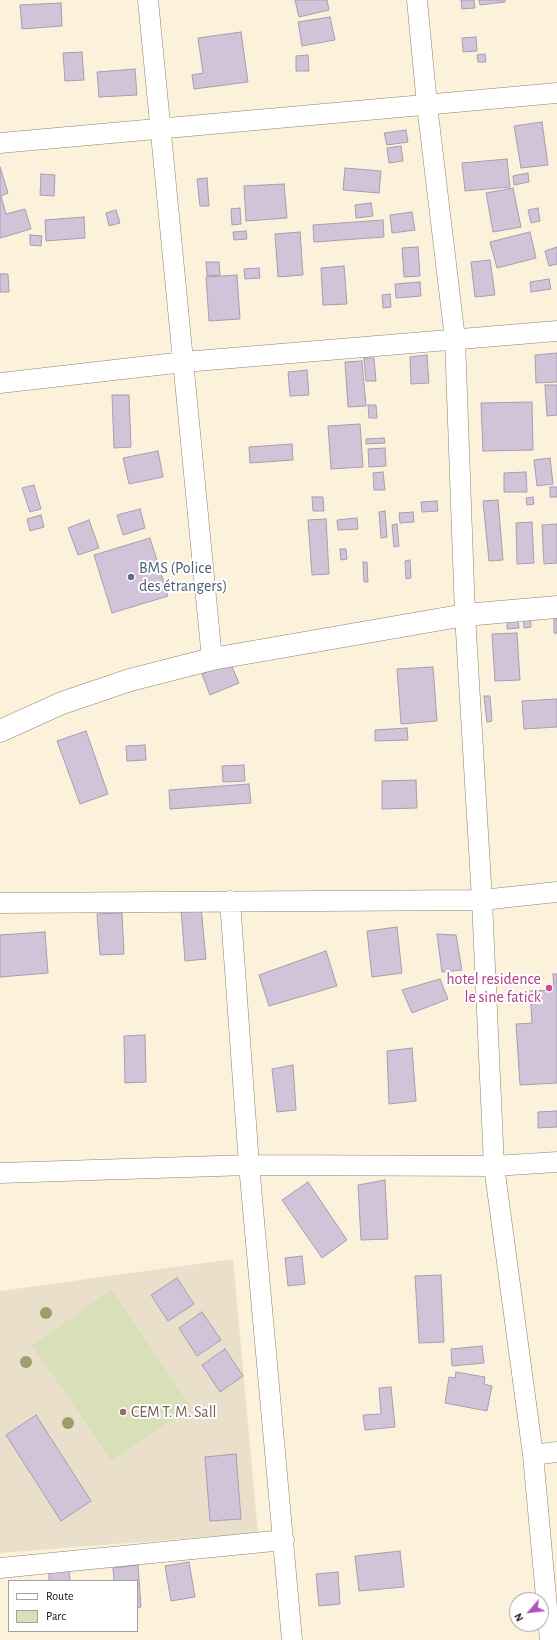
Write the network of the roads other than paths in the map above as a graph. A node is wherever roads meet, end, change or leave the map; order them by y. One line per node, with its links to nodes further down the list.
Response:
1 (148, 0): 5 (street)
2 (417, 0): 4 (street)
3 (557, 93): 4 (street)
4 (427, 105): 5 (street); 8 (street)
5 (159, 129): 6 (street); 9 (street)
6 (0, 143)
7 (557, 331): 8 (street)
8 (455, 339): 9 (street); 12 (street)
9 (184, 362): 10 (street); 13 (street)
10 (0, 383)
11 (557, 607): 12 (street)
12 (465, 615): 13 (street); 16 (street)
13 (212, 659): 14 (street)
14 (0, 731)
15 (557, 892): 16 (street)
16 (482, 900): 17 (street); 21 (street)
17 (230, 901): 18 (street); 20 (street)
18 (0, 903)
19 (557, 1162): 21 (street)
20 (248, 1165): 21 (street); 22 (street); 25 (street)
21 (494, 1166): 24 (street)
22 (0, 1173)
23 (557, 1452): 24 (street)
24 (533, 1455): 28 (street)
25 (284, 1540): 26 (street); 27 (street)
26 (0, 1568)
27 (292, 1640)
28 (550, 1640)

